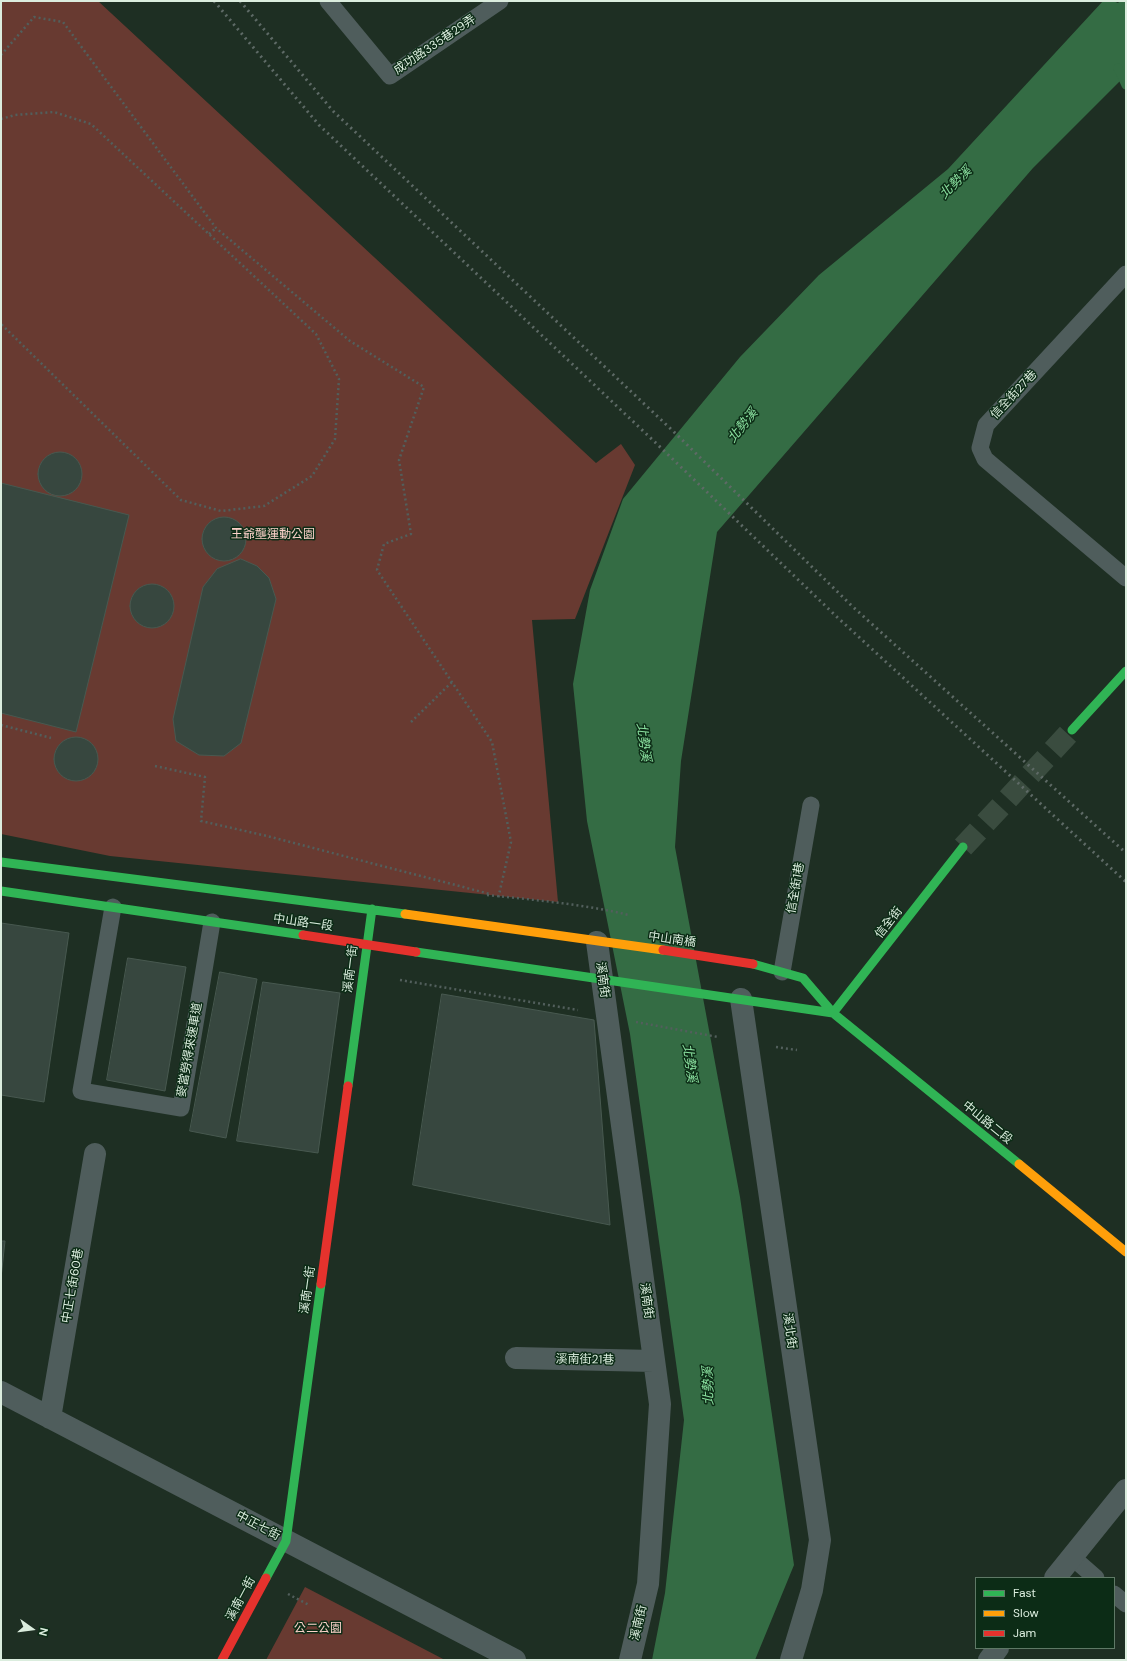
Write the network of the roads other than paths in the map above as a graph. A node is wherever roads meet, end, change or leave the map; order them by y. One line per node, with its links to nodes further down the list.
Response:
1 (328, 1): 2 (lane, 成功路335巷29弄)
2 (500, 1)
3 (1126, 274): 4 (lane, 信全街27巷)
4 (1126, 578)
5 (1126, 671): 6 (street)
6 (1109, 691): 7 (street); 8 (street)
7 (1120, 692)
8 (1072, 730)
9 (811, 805): 19 (lane, 信全街1巷)
10 (963, 847): 22 (street, 信全街)
11 (1, 862): 14 (street, 中山路一段)
12 (1, 891): 13 (street, 中山路一段)
13 (113, 907): 15 (street, 中山路一段); 15 (lane, 麥當勞得來速車道)
14 (372, 909): 16 (street, 中山路一段); 17 (street, 溪南一街)
15 (212, 922): 17 (street, 中山路一段)
16 (597, 942): 18 (street, 中山南橋); 20 (street, 溪南街)
17 (366, 944): 20 (street, 中山路一段); 30 (street, 溪南一街)
18 (745, 962): 19 (street, 中山路二段)
19 (782, 972): 22 (street, 中山路二段)
20 (602, 978): 21 (street); 26 (street, 溪南街)
21 (741, 999): 22 (street); 40 (street, 溪北街)
22 (833, 1013): 24 (street, 中山路二段)
23 (95, 1154): 28 (street, 中正七街60巷)
24 (1126, 1252)
25 (516, 1358): 26 (street, 溪南街21巷)
26 (654, 1361): 39 (street, 溪南街)
27 (1, 1392): 28 (street, 中正七街)
28 (50, 1418): 30 (street, 中正七街)
29 (1126, 1490): 31 (street)
30 (286, 1541): 37 (street, 溪南一街); 38 (street, 中正七街)
31 (1072, 1557): 32 (street); 33 (lane)
32 (1056, 1577)
33 (1095, 1577)
34 (1115, 1595): 35 (lane)
35 (1126, 1604)
36 (997, 1649): 41 (street)
37 (222, 1660)
38 (515, 1660)
39 (630, 1660)
40 (790, 1660)
41 (989, 1660)

